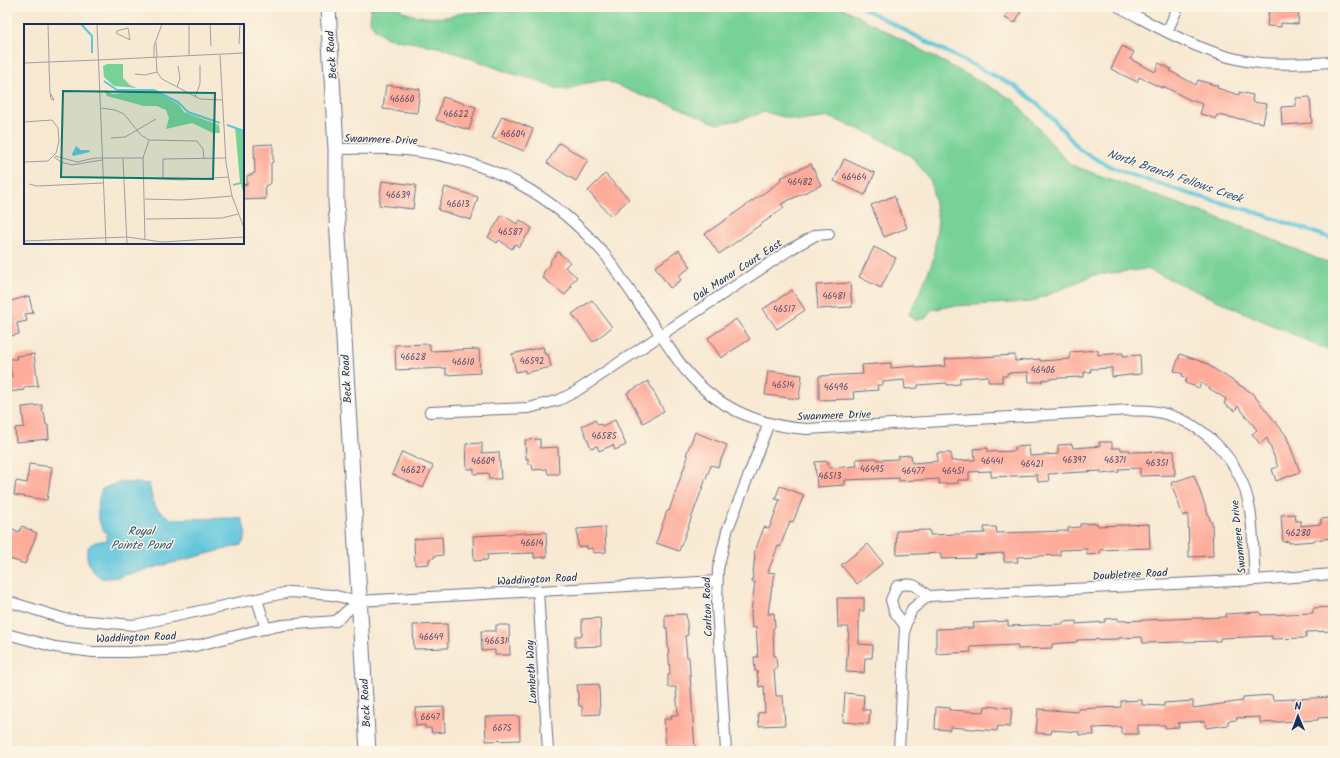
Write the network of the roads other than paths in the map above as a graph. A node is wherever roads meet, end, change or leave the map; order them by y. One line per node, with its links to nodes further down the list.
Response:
1 (328, 7): 6 (main road, Beck Road)
2 (1119, 7): 4 (street)
3 (1178, 7): 4 (street)
4 (1167, 32): 5 (street)
5 (1333, 62)
6 (336, 149): 8 (street, Swanmere Drive); 17 (main road, Beck Road)
7 (829, 234): 8 (street, Oak Manor Court East)
8 (661, 334): 9 (street, Oak Manor Court East); 10 (street, Swanmere Drive)
9 (430, 412)
10 (769, 423): 12 (street, Swanmere Drive); 13 (street, Carlton Road)
11 (1333, 574): 12 (street, Doubletree Road)
12 (1255, 580): 15 (street, Doubletree Road)
13 (717, 581): 14 (street, Waddington Road); 24 (street, Carlton Road)
14 (538, 591): 17 (street, Waddington Road); 23 (street, Lambeth Way)
15 (928, 596): 19 (street); 19 (street)
16 (257, 599): 17 (street, Waddington Road); 18 (street, Waddington Road); 20 (street)
17 (358, 601): 20 (street, Waddington Road); 22 (main road, Beck Road)
18 (8, 604)
19 (905, 626): 25 (street)
20 (266, 629): 21 (street, Waddington Road)
21 (7, 634)
22 (368, 751)
23 (548, 751)
24 (726, 751)
25 (899, 751)

